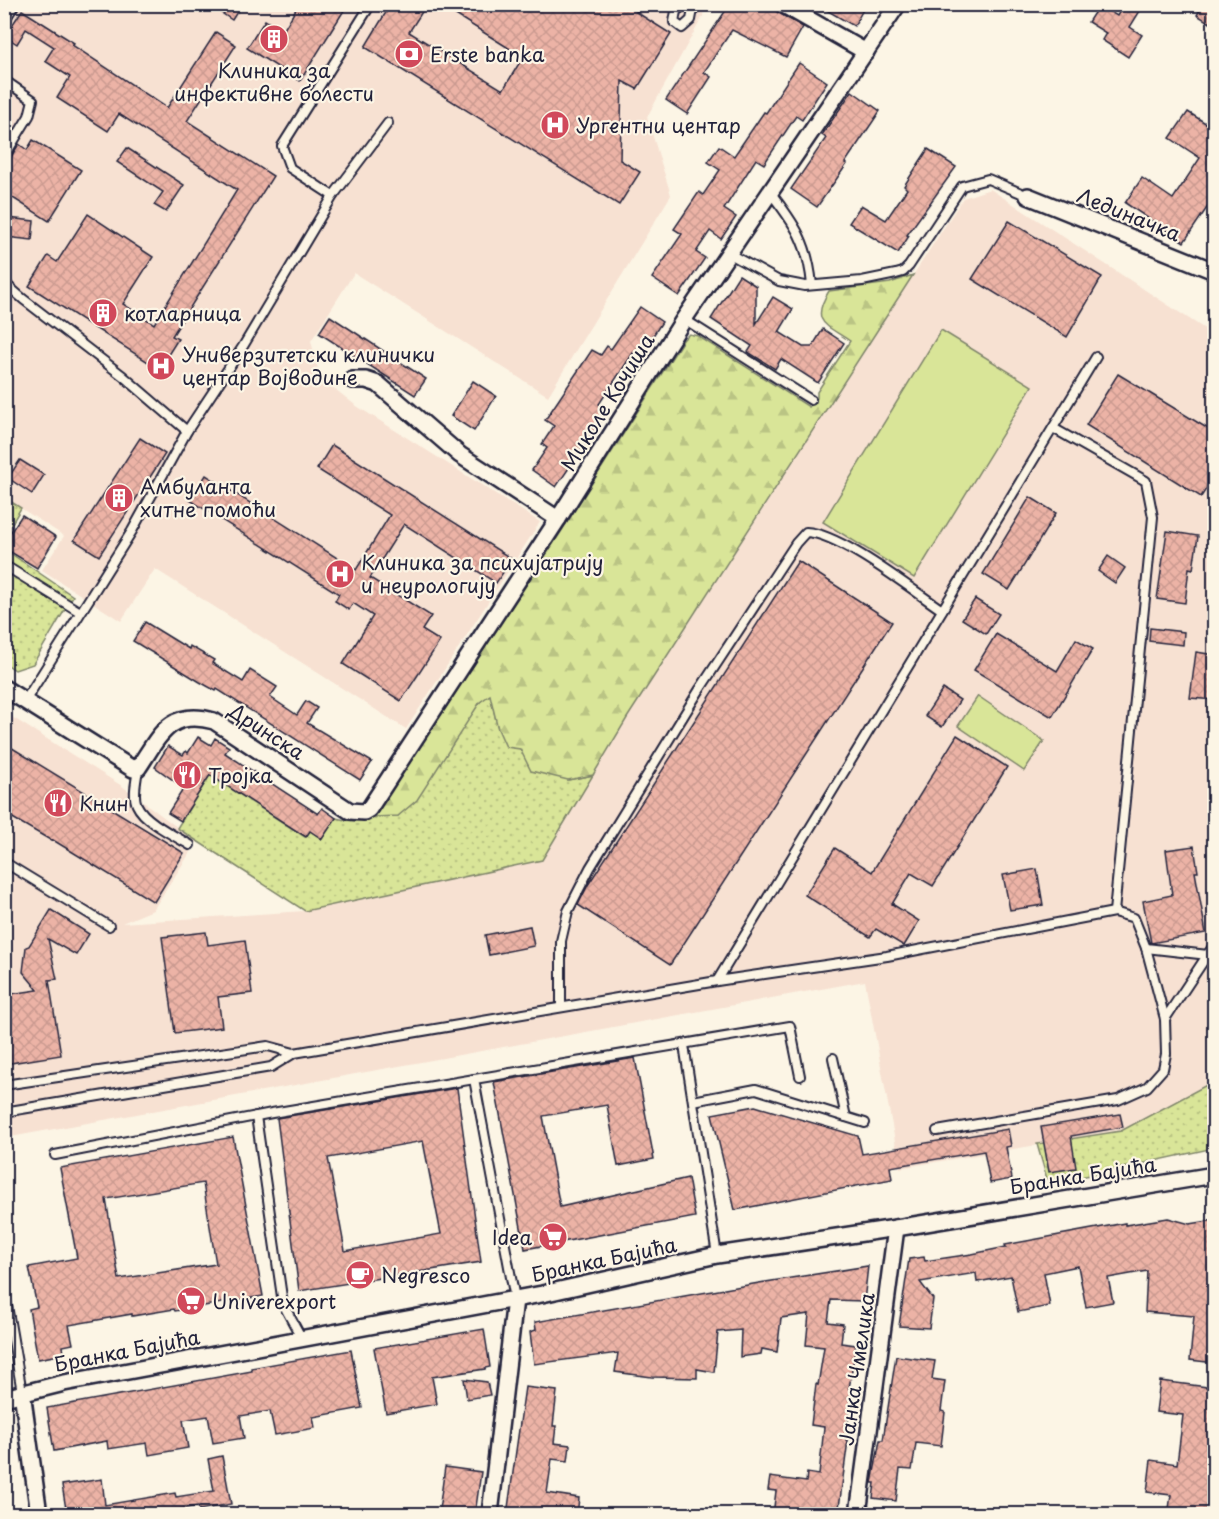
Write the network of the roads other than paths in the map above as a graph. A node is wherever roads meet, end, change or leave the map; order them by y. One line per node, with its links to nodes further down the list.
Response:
1 (15, 4): 7 (lane)
2 (371, 4): 13 (lane)
3 (686, 4): 4 (lane)
4 (694, 4)
5 (782, 4): 8 (street)
6 (898, 4): 8 (street, Миколе Кочиша)
7 (4, 21)
8 (866, 52): 12 (street, Миколе Кочиша)
9 (4, 80): 11 (lane)
10 (388, 123): 13 (lane)
11 (4, 157)
12 (770, 192): 15 (street, Миколе Кочиша); 18 (lane)
13 (333, 196): 24 (lane)
14 (1028, 196): 16 (street, Лединачка); 18 (lane)
15 (728, 253): 18 (lane); 19 (street, Миколе Кочиша)
16 (1215, 271)
17 (6, 284): 24 (lane)
18 (812, 285)
19 (684, 319): 22 (lane); 25 (street, Миколе Кочиша)
20 (1096, 357): 23 (lane)
21 (352, 380): 25 (street)
22 (811, 400)
23 (1053, 428): 27 (lane); 35 (lane)
24 (188, 431): 28 (lane)
25 (558, 519): 32 (street, Миколе Кочиша)
26 (4, 565): 28 (lane)
27 (942, 610): 40 (lane); 41 (lane)
28 (80, 612): 30 (lane)
29 (4, 688): 30 (street)
30 (25, 700): 31 (street)
31 (138, 768): 32 (street, Дринска); 33 (lane)
32 (350, 811)
33 (190, 845)
34 (4, 862): 36 (lane)
35 (1114, 912): 38 (lane); 40 (lane)
36 (109, 926)
37 (1215, 945): 39 (lane)
38 (1146, 948): 39 (lane); 42 (lane)
39 (1208, 955): 42 (lane)
40 (717, 981): 41 (lane)
41 (561, 1007): 44 (lane)
42 (1165, 1019): 54 (lane)
43 (684, 1045): 46 (lane); 47 (lane); 49 (lane)
44 (294, 1053): 48 (lane); 50 (lane)
45 (833, 1058): 52 (lane)
46 (800, 1076)
47 (474, 1079): 51 (lane); 60 (lane)
48 (4, 1085)
49 (693, 1101): 52 (lane); 58 (lane)
50 (4, 1112)
51 (256, 1116): 55 (lane); 62 (lane)
52 (846, 1116): 53 (lane)
53 (866, 1122)
54 (937, 1131)
55 (55, 1155)
56 (1215, 1175): 57 (street, Бранка Бајића)
57 (896, 1228): 58 (street, Бранка Бајића); 67 (street, Јанка Чмелика)
58 (717, 1255): 60 (street, Бранка Бајића)
59 (4, 1287): 61 (lane)
60 (515, 1299): 62 (street, Бранка Бајића); 66 (street)
61 (8, 1337): 63 (lane)
62 (302, 1339): 63 (street, Бранка Бајића)
63 (22, 1392): 64 (street, Бранка Бајића); 65 (street)
64 (4, 1398)
65 (39, 1515)
66 (490, 1515)
67 (858, 1515)

